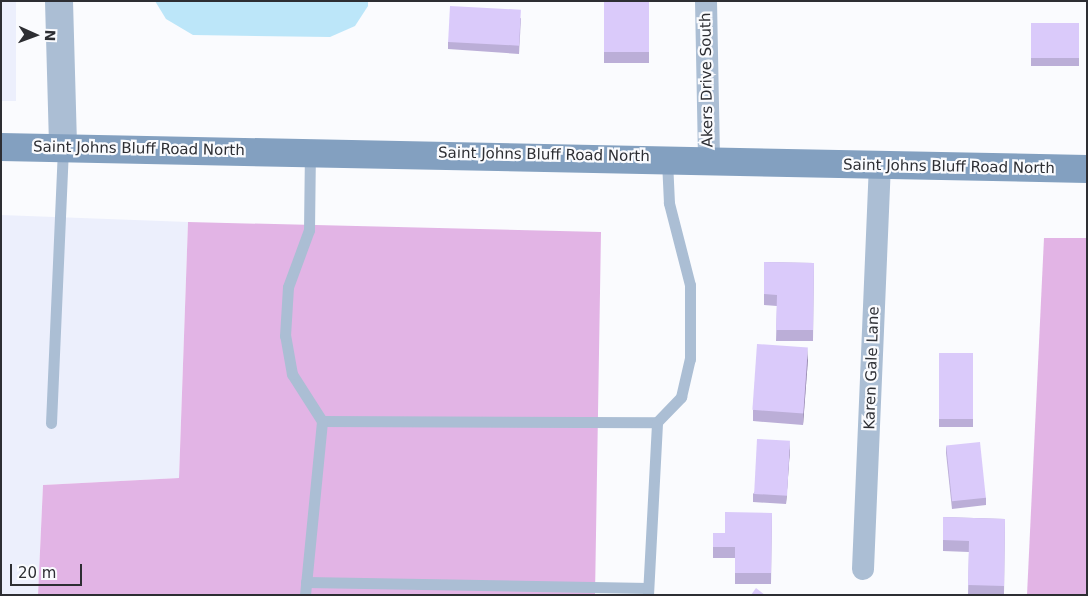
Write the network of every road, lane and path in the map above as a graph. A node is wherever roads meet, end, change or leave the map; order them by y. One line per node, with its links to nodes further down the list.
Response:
1 (59, 1): 4 (street)
2 (706, 1): 7 (street, Akers Drive South)
3 (1, 147): 4 (main road, Saint Johns Bluff Road North)
4 (63, 148): 5 (main road, Saint Johns Bluff Road North); 12 (lane)
5 (310, 150): 6 (main road, Saint Johns Bluff Road North); 10 (lane)
6 (667, 158): 7 (main road, Saint Johns Bluff Road North); 11 (lane)
7 (709, 160): 8 (main road, Saint Johns Bluff Road North)
8 (880, 166): 9 (main road, Saint Johns Bluff Road North); 13 (street, Karen Gale Lane)
9 (1087, 169)
10 (322, 421): 11 (lane); 14 (lane)
11 (657, 422): 15 (lane)
12 (51, 423)
13 (863, 569)
14 (306, 582): 15 (lane); 16 (lane)
15 (648, 591)
16 (305, 595)

